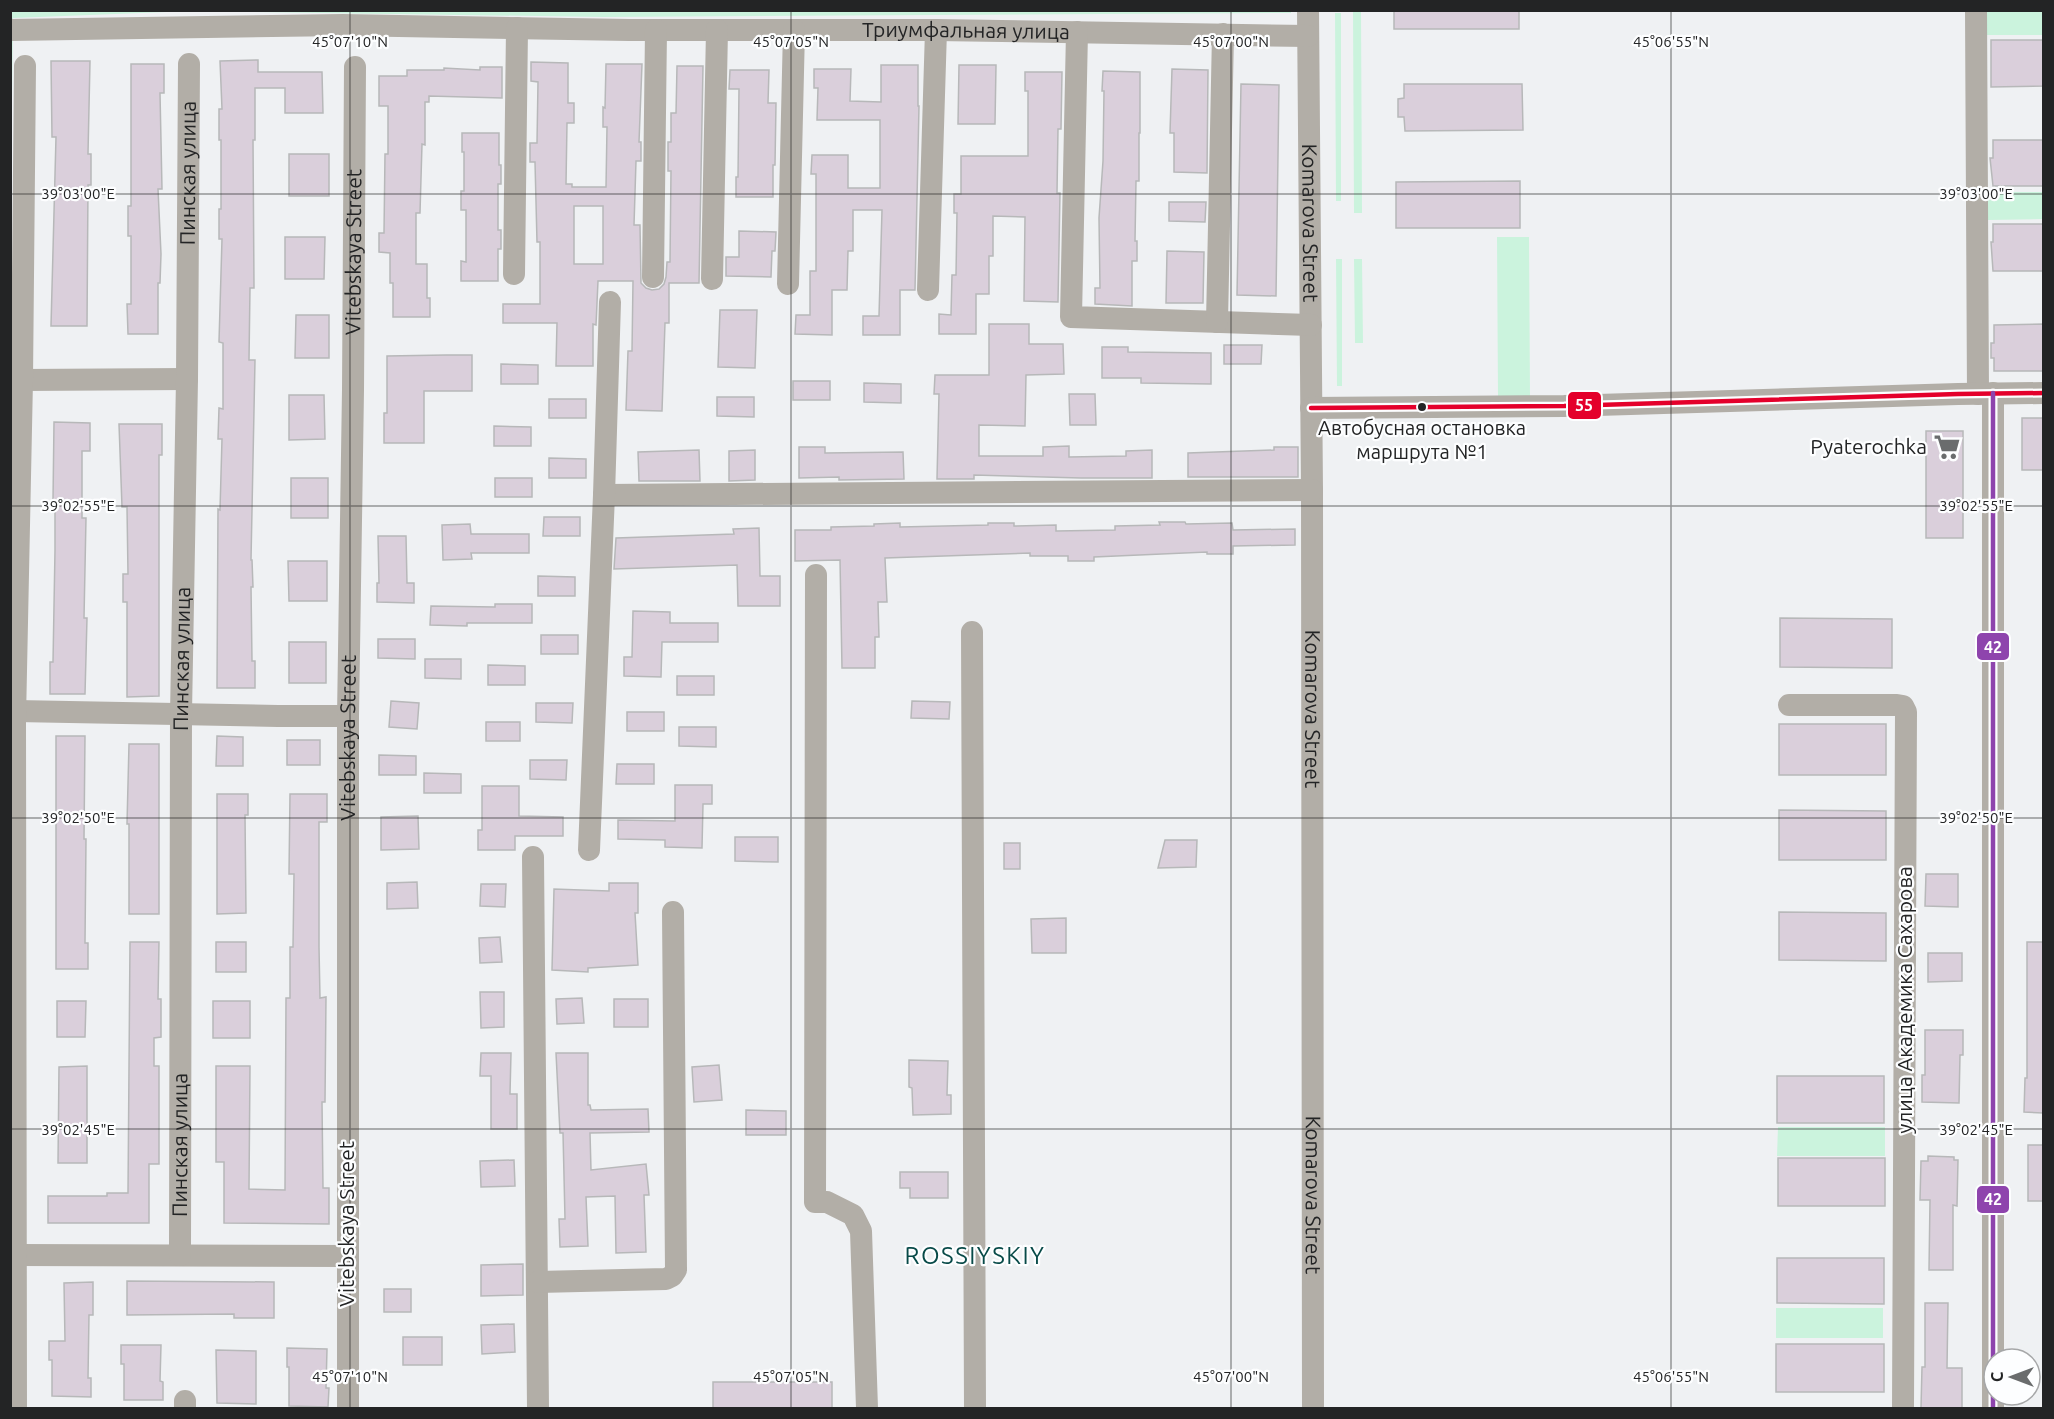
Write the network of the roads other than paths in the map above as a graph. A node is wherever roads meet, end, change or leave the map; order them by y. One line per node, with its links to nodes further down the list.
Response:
1 (1308, 10): 13 (street, Komarova Street)
2 (1976, 10): 28 (street)
3 (344, 18): 6 (street, Триумфальная улица); 7 (street, Триумфальная улица)
4 (629, 20): 6 (street, Триумфальная улица); 8 (street, Триумфальная улица)
5 (948, 24): 10 (street, Триумфальная улица); 11 (street, Триумфальная улица); 21 (street)
6 (517, 28): 17 (street)
7 (10, 30)
8 (656, 30): 9 (street, Триумфальная улица); 18 (street)
9 (717, 30): 10 (street, Триумфальная улица); 19 (street)
10 (794, 30): 20 (street)
11 (1077, 32): 12 (street, Триумфальная улица); 23 (street)
12 (1222, 34): 13 (street, Триумфальная улица); 23 (street)
13 (1308, 36): 24 (street, Komarova Street)
14 (189, 64): 25 (street, Пинская улица)
15 (25, 66): 26 (street)
16 (355, 67): 36 (street, Vitebskaya Street)
17 (514, 274)
18 (653, 277)
19 (711, 279)
20 (788, 284)
21 (928, 290)
22 (610, 302): 31 (street)
23 (1217, 322): 24 (street)
24 (1311, 326): 29 (street, Komarova Street)
25 (187, 379): 26 (street); 35 (street, Пинская улица)
26 (22, 380): 37 (street)
27 (2043, 393): 28 (street)
28 (1985, 394): 29 (street); 52 (street)
29 (1311, 408): 30 (street, Komarova Street)
30 (1312, 490): 31 (street); 50 (street, Komarova Street)
31 (604, 495): 38 (street)
32 (816, 575): 48 (street)
33 (972, 632): 49 (street)
34 (1789, 705): 51 (street, улица Академика Сахарова)
35 (181, 714): 36 (street); 37 (street); 42 (street, Пинская улица)
36 (348, 716): 43 (street, Vitebskaya Street)
37 (14, 725): 41 (street)
38 (590, 850)
39 (533, 857): 44 (street)
40 (674, 912): 44 (street)
41 (17, 1255): 42 (street); 45 (street)
42 (180, 1255): 43 (street)
43 (347, 1256): 46 (street, Vitebskaya Street)
44 (538, 1282): 47 (street)
45 (16, 1408)
46 (348, 1408)
47 (538, 1408)
48 (867, 1408)
49 (975, 1408)
50 (1313, 1408)
51 (1903, 1408)
52 (1993, 1408)

